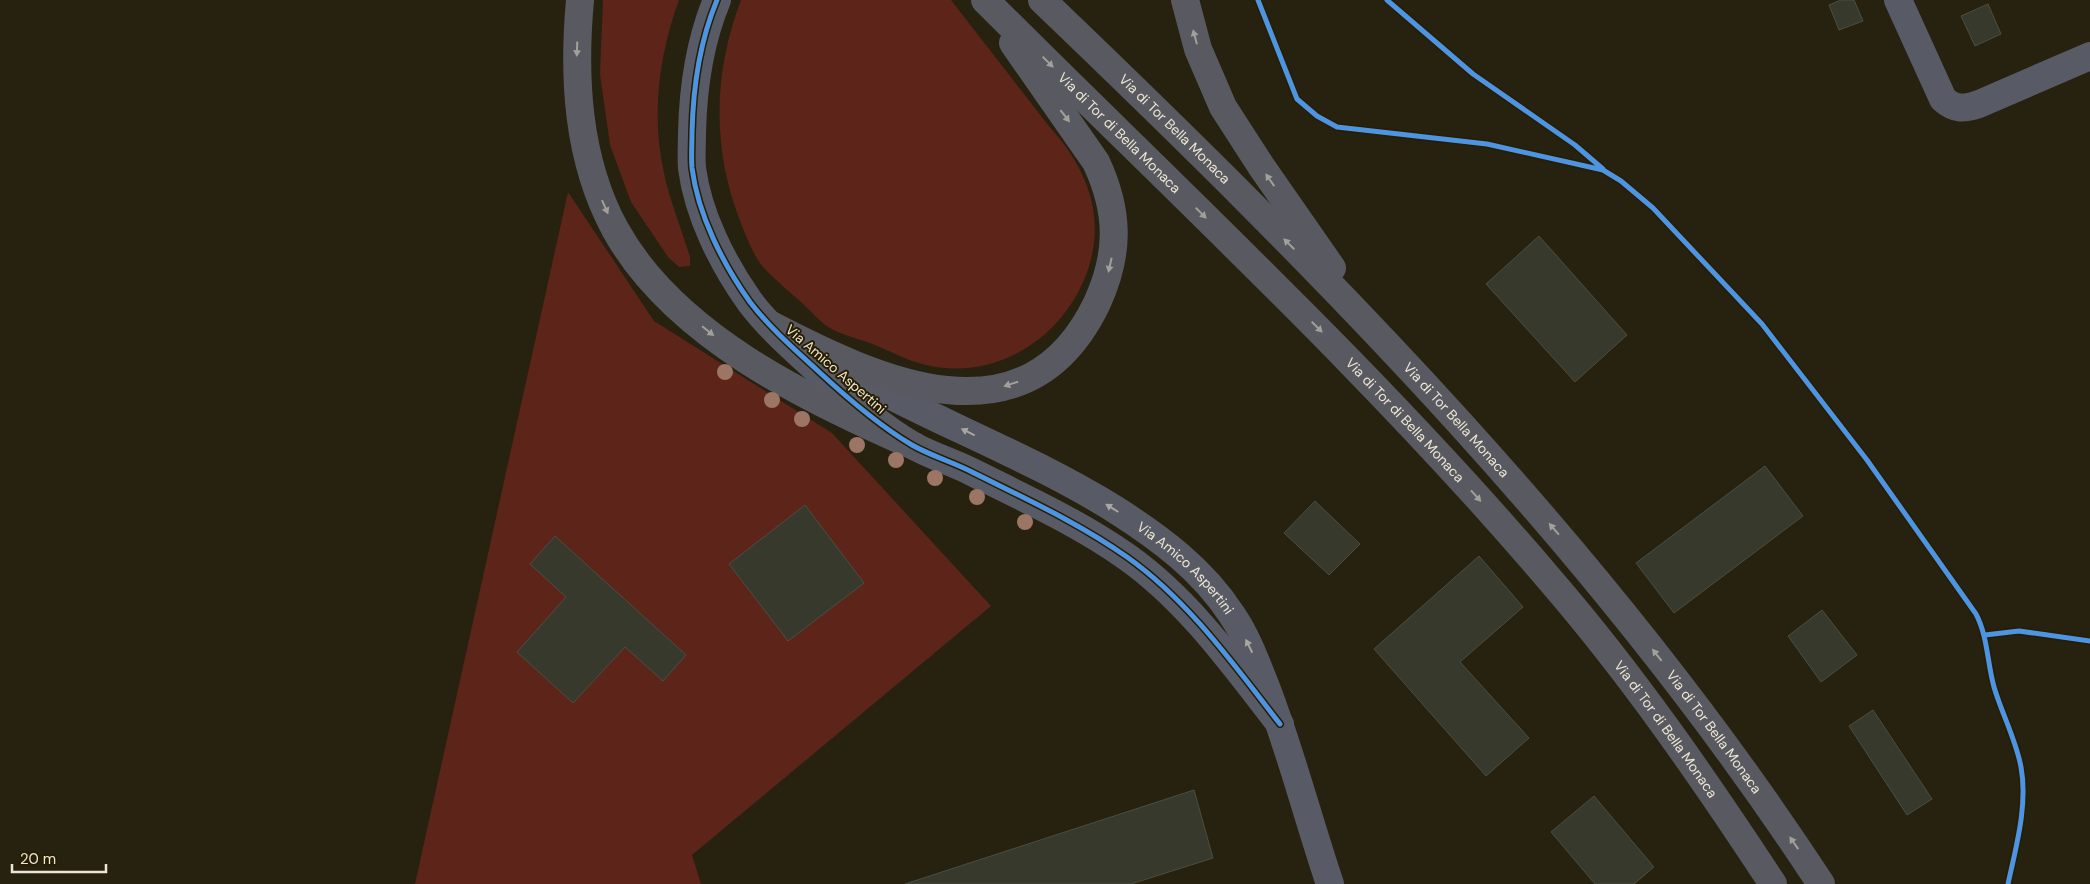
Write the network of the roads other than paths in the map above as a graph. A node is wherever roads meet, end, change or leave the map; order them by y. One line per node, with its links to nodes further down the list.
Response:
1 (580, 0): 10 (main road, one-way to 10)
2 (717, 0): 8 (street, Via Amico Aspertini)
3 (1042, 0): 9 (main road, Via di Tor Bella Monaca, one-way to 3)
4 (1185, 0): 9 (main road, one-way to 4)
5 (1898, 0): 7 (street)
6 (987, 2): 8 (main road, one-way to 8); 13 (main road, Via di Tor di Bella Monaca, one-way to 13)
7 (2090, 56)
8 (769, 324): 10 (street, Via Amico Aspertini); 11 (street, Via Amico Aspertini, one-way to 8)
9 (1403, 360): 14 (main road, Via di Tor Bella Monaca, one-way to 9)
10 (914, 446): 11 (street, Via Amico Aspertini)
11 (1280, 724): 12 (street, Via Amico Aspertini)
12 (1330, 884)
13 (1773, 884)
14 (1821, 884)

